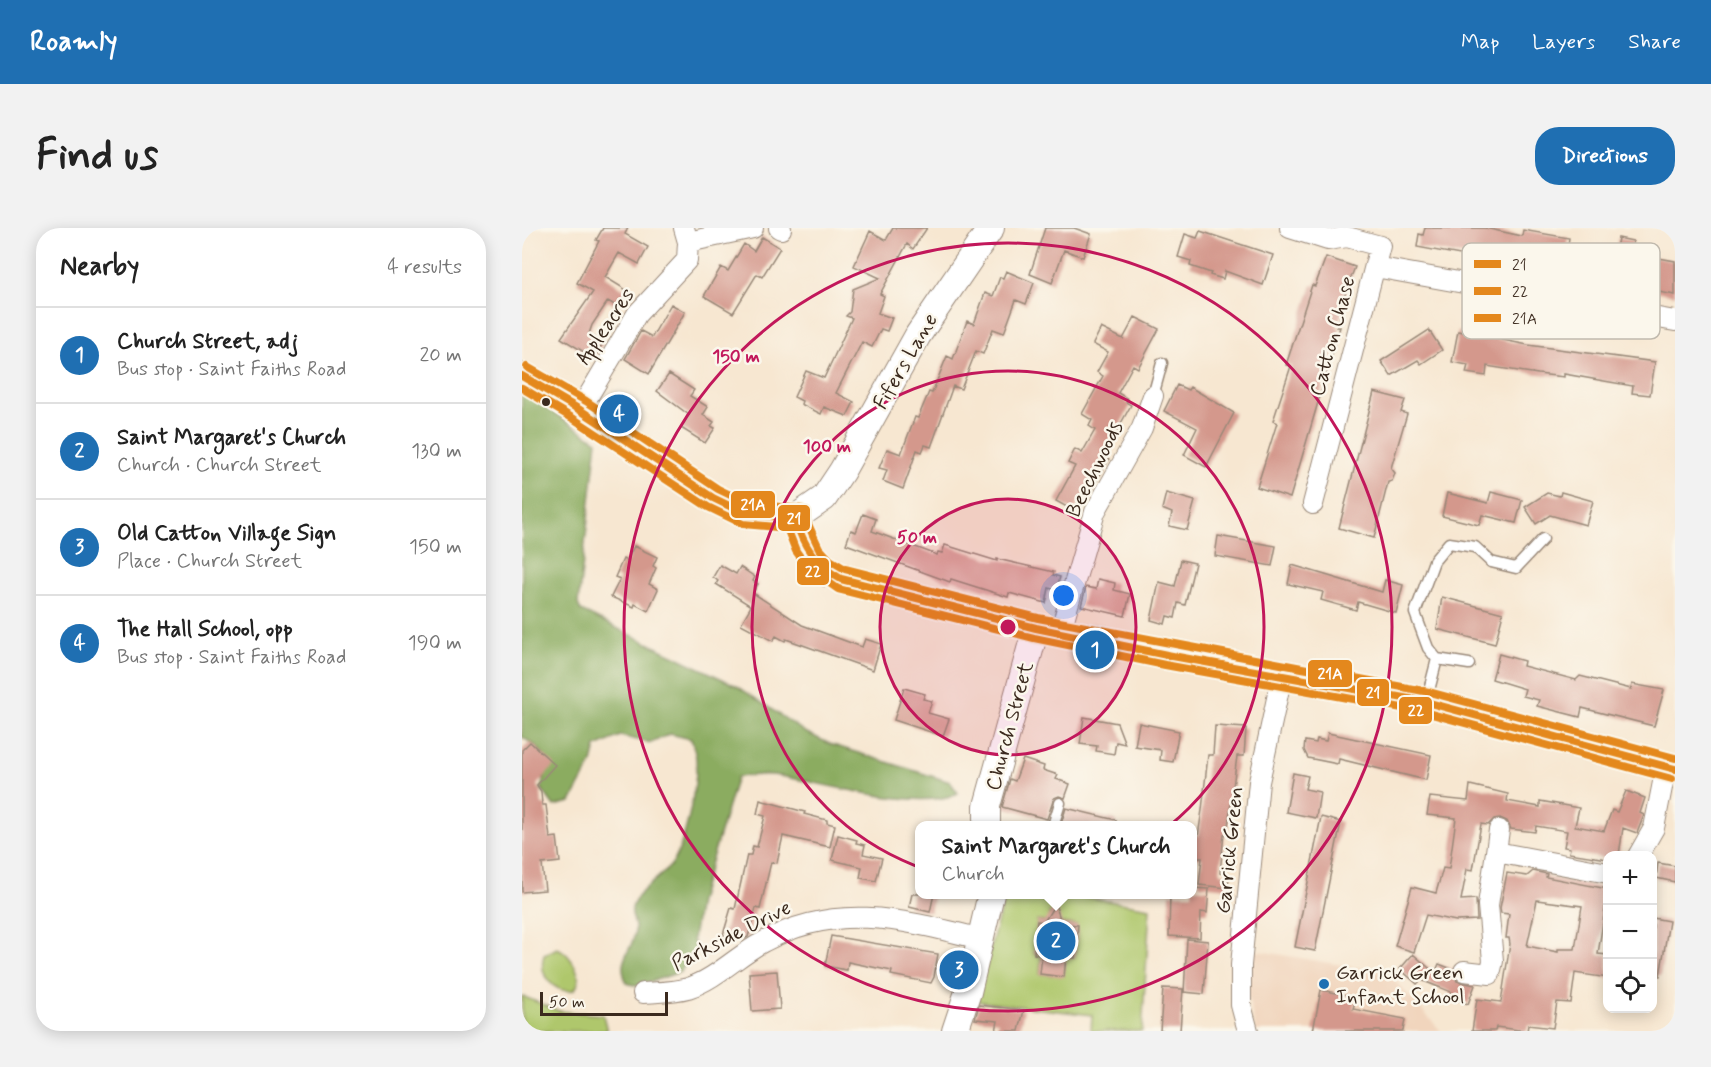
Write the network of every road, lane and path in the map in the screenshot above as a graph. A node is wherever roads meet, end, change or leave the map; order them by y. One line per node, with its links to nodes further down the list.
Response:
1 (753, 228): 4 (street, Appleacres)
2 (991, 228): 15 (street, Fifers Lane)
3 (1290, 228): 5 (street)
4 (686, 235): 13 (street, Appleacres)
5 (1382, 237): 6 (street)
6 (1375, 267): 7 (street, Catton Chase); 14 (street, Catton Chase)
7 (1462, 283)
8 (1660, 318): 9 (street, Catton Chase)
9 (1675, 321)
10 (1162, 363): 12 (lane)
11 (522, 376): 13 (street)
12 (1153, 396): 17 (street, Beechwoods)
13 (580, 410): 15 (street)
14 (1313, 504)
15 (795, 518): 17 (street)
16 (1544, 539): 18 (lane)
17 (1048, 631): 20 (street); 24 (street, Church Street)
18 (1437, 659): 19 (lane); 21 (lane)
19 (1469, 664)
20 (1282, 675): 21 (street); 35 (street, Garrick Green)
21 (1426, 702): 22 (street)
22 (1671, 768): 27 (street)
23 (1060, 803): 25 (lane)
24 (987, 821)
25 (1054, 821)
26 (1499, 830): 28 (street)
27 (1640, 851)
28 (1496, 852): 29 (street); 32 (street)
29 (1603, 872)
30 (990, 899): 31 (street)
31 (981, 939): 33 (street, Parkside Drive); 34 (street)
32 (1464, 971)
33 (643, 993)
34 (955, 1031)
35 (1248, 1031)

